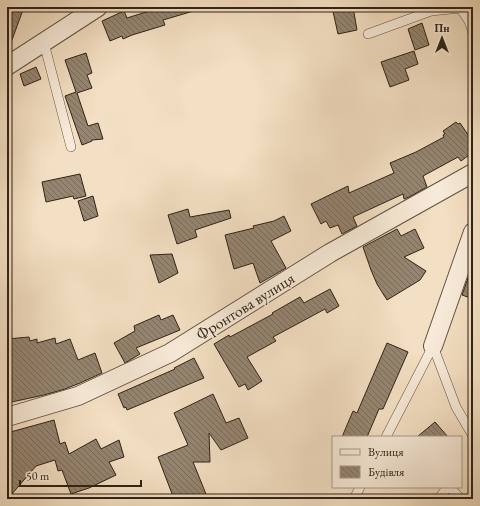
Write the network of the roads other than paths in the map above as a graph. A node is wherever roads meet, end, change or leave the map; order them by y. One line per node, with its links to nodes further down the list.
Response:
1 (98, 7): 4 (street)
2 (473, 33): 3 (lane)
3 (368, 34)
4 (44, 43): 5 (street); 6 (lane)
5 (7, 66)
6 (71, 147)
7 (473, 173): 10 (street, Фронтова вулиця)
8 (473, 232): 9 (street)
9 (433, 346): 11 (lane); 12 (lane)
10 (7, 417)
11 (388, 434)
12 (473, 436)
13 (360, 488): 16 (lane)
14 (447, 488): 17 (lane)
15 (449, 488): 18 (lane)
16 (354, 499)
17 (438, 499)
18 (461, 499)

